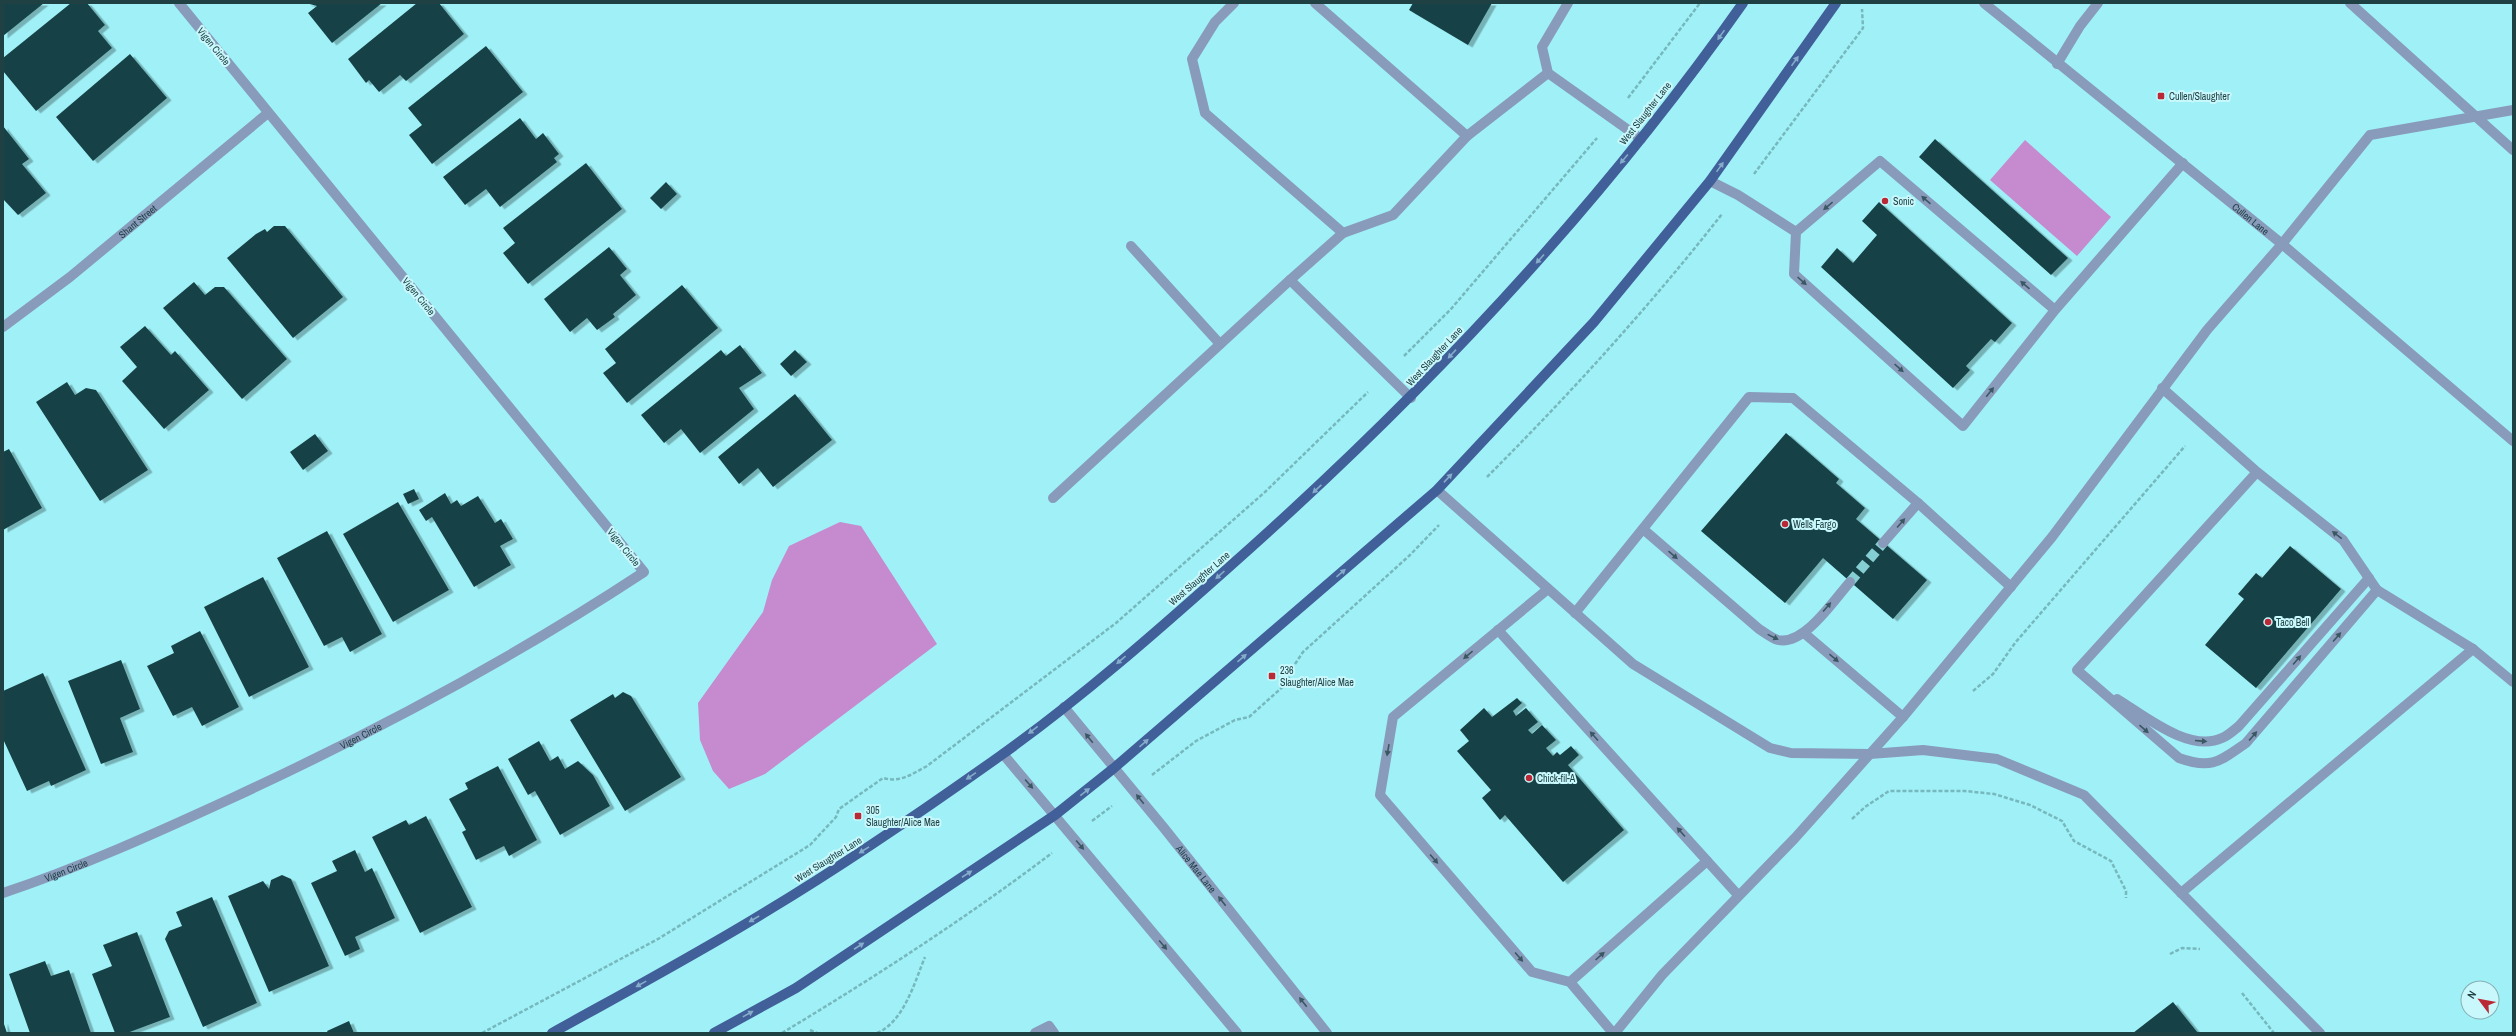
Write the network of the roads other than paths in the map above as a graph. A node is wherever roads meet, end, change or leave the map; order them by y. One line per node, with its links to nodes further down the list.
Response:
1 (179, 3): 13 (street, Vigen Circle)
2 (1234, 3): 21 (street)
3 (1314, 3): 15 (street)
4 (1568, 3): 11 (street)
5 (1744, 3): 16 (main road, West Slaughter Lane, one-way to 16)
6 (1836, 3): 19 (main road, one-way to 6)
7 (1984, 3): 10 (street, Cullen Lane)
8 (2098, 3): 10 (street)
9 (2350, 3): 14 (street)
10 (2057, 64): 18 (street, Cullen Lane)
11 (1548, 73): 15 (street); 16 (street)
12 (2513, 110): 14 (street)
13 (268, 113): 26 (street, Shant Street); 55 (street, Vigen Circle)
14 (2473, 117): 17 (street); 22 (street)
15 (1467, 136): 21 (street)
16 (1641, 139): 29 (main road, West Slaughter Lane, one-way to 29)
17 (2513, 150)
18 (2183, 163): 22 (street, Cullen Lane); 25 (street)
19 (1710, 181): 20 (street); 32 (main road, one-way to 19)
20 (1796, 232): 25 (street, one-way to 20); 25 (street, one-way to 25)
21 (1343, 233): 24 (street)
22 (2282, 244): 28 (street); 30 (street, Cullen Lane)
23 (1131, 246): 27 (street)
24 (1290, 280): 27 (street); 29 (street)
25 (2055, 310)
26 (3, 327)
27 (1220, 344): 33 (street)
28 (2162, 388): 31 (street); 39 (street)
29 (1411, 398): 48 (main road, West Slaughter Lane, one-way to 48)
30 (2513, 441)
31 (2257, 472): 37 (street, one-way to 31); 47 (street)
32 (1437, 490): 40 (street); 52 (main road, one-way to 32)
33 (1053, 498)
34 (1918, 503): 35 (street); 36 (street, one-way to 34); 39 (street)
35 (1643, 529): 42 (street); 44 (street, one-way to 44)
36 (1884, 543)
37 (2369, 578): 41 (street); 47 (street, one-way to 37)
38 (1850, 582): 44 (street, one-way to 38)
39 (2011, 587): 49 (street)
40 (1548, 589): 42 (street); 43 (street)
41 (2377, 590): 45 (street); 47 (street, one-way to 41)
42 (1575, 613): 51 (street)
43 (1498, 630): 54 (street, one-way to 43); 58 (street, one-way to 58)
44 (1804, 633): 49 (street, one-way to 49)
45 (2473, 648): 46 (street); 56 (street)
46 (2513, 682)
47 (2093, 685)
48 (1064, 707): 50 (main road, West Slaughter Lane, one-way to 50); 52 (street, Alice Mae Lane, one-way to 48)
49 (1903, 717): 51 (street)
50 (1003, 754): 53 (street, one-way to 53); 59 (main road, West Slaughter Lane, one-way to 59)
51 (1870, 754): 56 (street); 57 (street)
52 (1114, 768): 53 (main road, one-way to 52); 64 (street, Alice Mae Lane, one-way to 52)
53 (1055, 815): 60 (main road, one-way to 53); 63 (street, one-way to 63)
54 (1707, 861): 57 (street); 58 (street, one-way to 54)
55 (3, 893)
56 (2181, 893): 66 (street)
57 (1738, 895): 65 (street)
58 (1570, 982): 65 (street)
59 (552, 1033)
60 (714, 1033)
61 (1035, 1033): 62 (street)
62 (1054, 1033)
63 (1237, 1033)
64 (1327, 1033)
65 (1614, 1033)
66 (2320, 1033)

